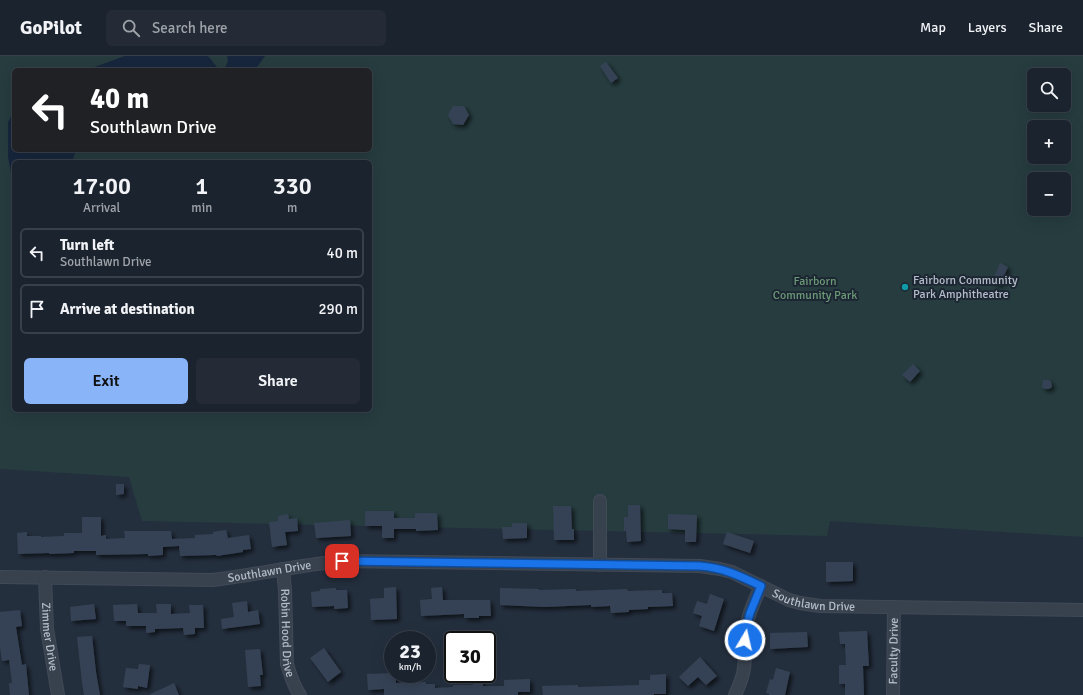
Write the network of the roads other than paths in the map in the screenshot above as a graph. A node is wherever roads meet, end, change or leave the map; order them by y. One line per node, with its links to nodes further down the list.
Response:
1 (600, 501): 2 (street)
2 (600, 565): 3 (street, Southlawn Drive); 6 (street, Southlawn Drive)
3 (282, 569): 5 (street, Southlawn Drive); 10 (street, Robin Hood Drive)
4 (0, 577): 5 (street, Southlawn Drive)
5 (45, 577): 9 (street, Zimmer Drive)
6 (761, 586): 7 (street, Southlawn Drive); 11 (street)
7 (894, 607): 8 (street, Southlawn Drive); 12 (street, Faculty Drive)
8 (1083, 610)
9 (58, 695)
10 (300, 695)
11 (735, 695)
12 (893, 695)

